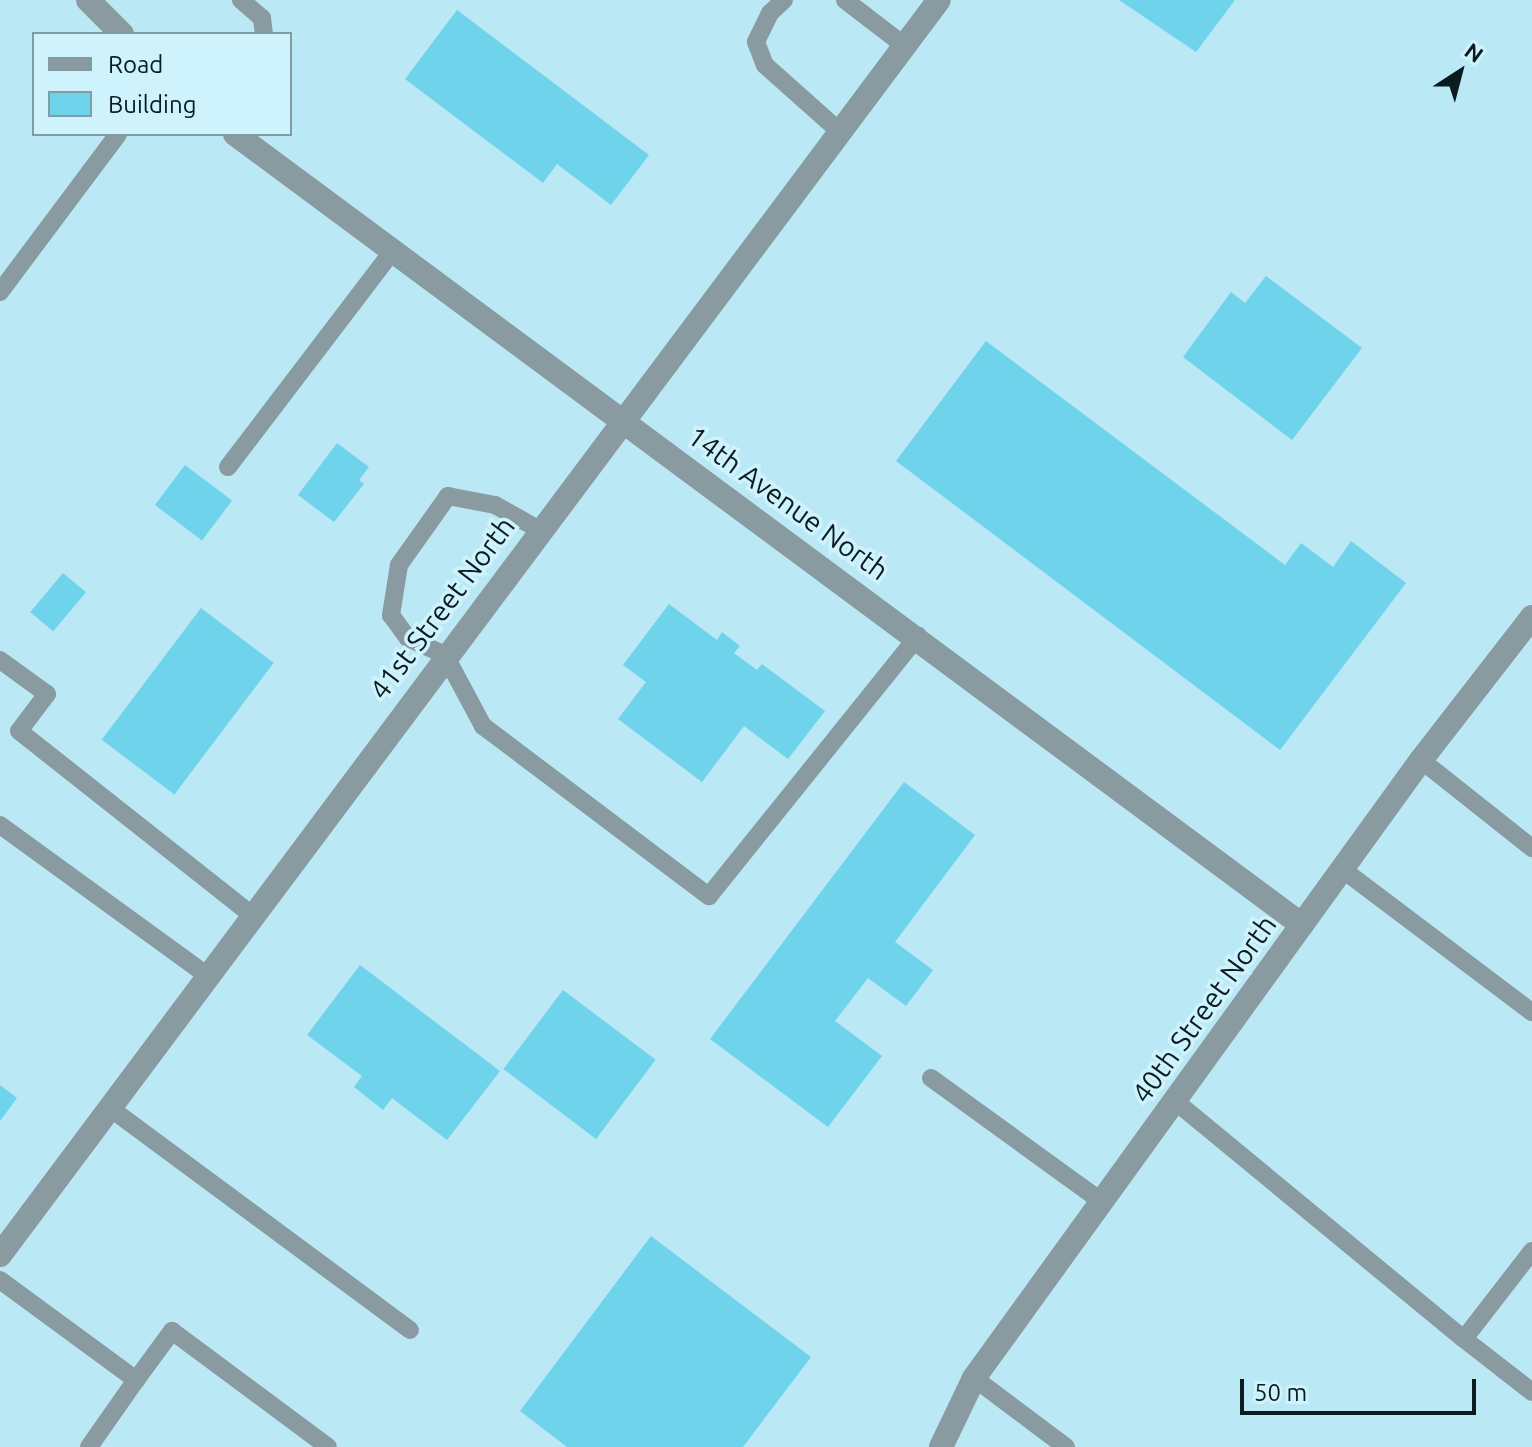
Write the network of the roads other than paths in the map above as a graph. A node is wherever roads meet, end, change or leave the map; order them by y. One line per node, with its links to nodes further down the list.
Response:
1 (88, 0): 6 (street)
2 (241, 0): 7 (lane)
3 (784, 0): 9 (lane)
4 (845, 0): 8 (lane)
5 (939, 0): 8 (street, 41st Street North)
6 (120, 32)
7 (264, 32)
8 (905, 46): 9 (street, 41st Street North)
9 (838, 130): 14 (street, 41st Street North)
10 (117, 136): 13 (lane)
11 (238, 136): 12 (street, 14th Avenue North)
12 (392, 252): 14 (street, 14th Avenue North); 15 (lane)
13 (0, 292)
14 (621, 419): 16 (street, 41st Street North); 18 (street, 14th Avenue North)
15 (228, 467)
16 (538, 529): 19 (street, 41st Street North); 19 (lane)
17 (1532, 617): 21 (street, 40th Street North)
18 (918, 636): 19 (lane); 26 (street, 14th Avenue North)
19 (445, 655): 25 (street, 41st Street North)
20 (0, 660): 25 (lane)
21 (1421, 760): 23 (lane); 24 (street, 40th Street North)
22 (0, 825): 27 (lane)
23 (1532, 848)
24 (1342, 869): 26 (street, 40th Street North); 28 (lane)
25 (251, 914): 27 (street, 41st Street North)
26 (1302, 925): 30 (street, 40th Street North)
27 (208, 976): 31 (street, 41st Street North)
28 (1532, 1012)
29 (931, 1078): 32 (lane)
30 (1175, 1101): 32 (street, 40th Street North); 37 (lane)
31 (110, 1108): 34 (street, 41st Street North); 36 (lane)
32 (1102, 1202): 38 (street, 40th Street North)
33 (1532, 1251): 37 (lane)
34 (0, 1255)
35 (0, 1280): 39 (lane)
36 (410, 1330)
37 (1464, 1339): 40 (lane)
38 (974, 1378): 43 (street, 40th Street North); 44 (lane)
39 (136, 1380): 41 (lane); 42 (lane)
40 (1532, 1392)
41 (89, 1447)
42 (328, 1447)
43 (941, 1447)
44 (1066, 1447)

